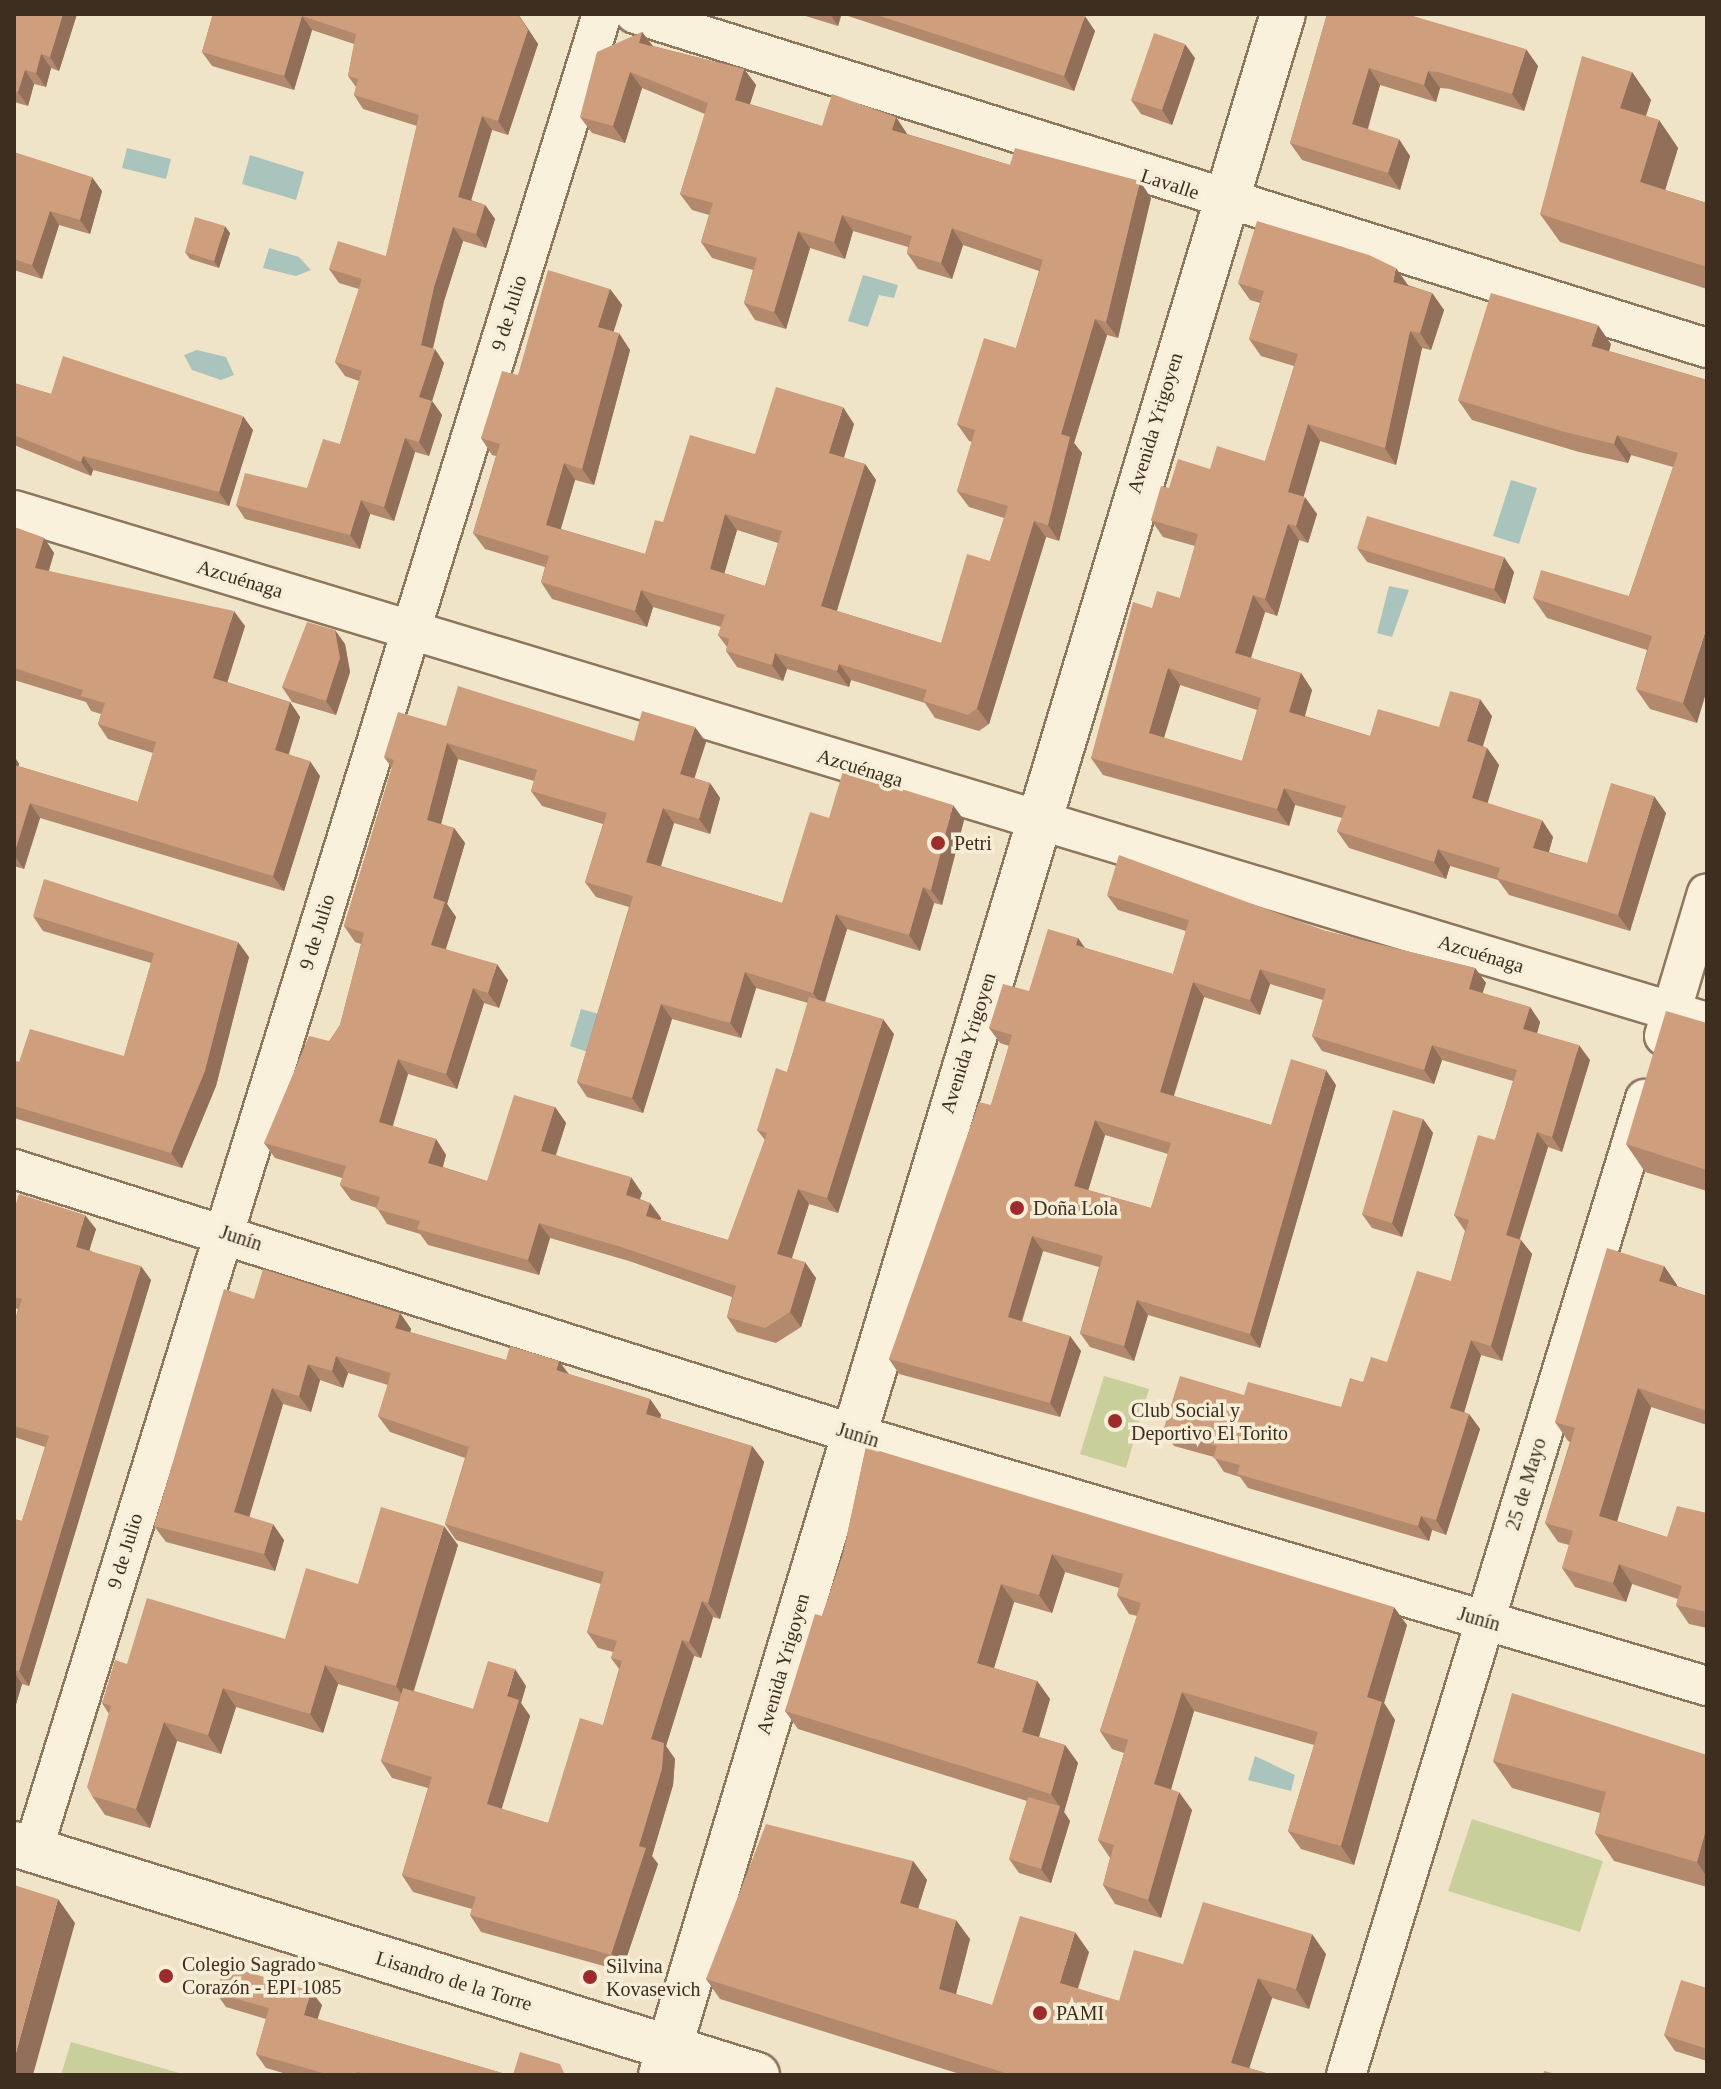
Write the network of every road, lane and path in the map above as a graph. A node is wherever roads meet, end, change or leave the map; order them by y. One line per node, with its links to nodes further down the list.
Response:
1 (602, 14): 7 (street, 9 de Julio)
2 (635, 14): 4 (street, Lavalle)
3 (1283, 14): 4 (main road, Avenida Yrigoyen)
4 (1223, 201): 5 (street, Lavalle); 8 (main road, Avenida Yrigoyen)
5 (1707, 348)
6 (14, 510): 7 (street, Azcuénaga)
7 (410, 632): 8 (street, Azcuénaga); 12 (street, 9 de Julio)
8 (1034, 821): 10 (street, Azcuénaga); 13 (main road, Avenida Yrigoyen)
9 (1707, 893): 10 (street, 25 de Mayo)
10 (1690, 1016): 14 (street, 25 de Mayo)
11 (14, 1169): 12 (street, Junín)
12 (224, 1233): 13 (street, Junín); 16 (street, 9 de Julio)
13 (851, 1433): 14 (street, Junín); 17 (main road, Avenida Yrigoyen)
14 (1483, 1620): 15 (street, Junín); 19 (street, 25 de Mayo)
15 (1707, 1686)
16 (23, 1847): 17 (main road, Lisandro de la Torre)
17 (665, 2062): 18 (main road, Lisandro de la Torre)
18 (757, 2075)
19 (1346, 2075)

